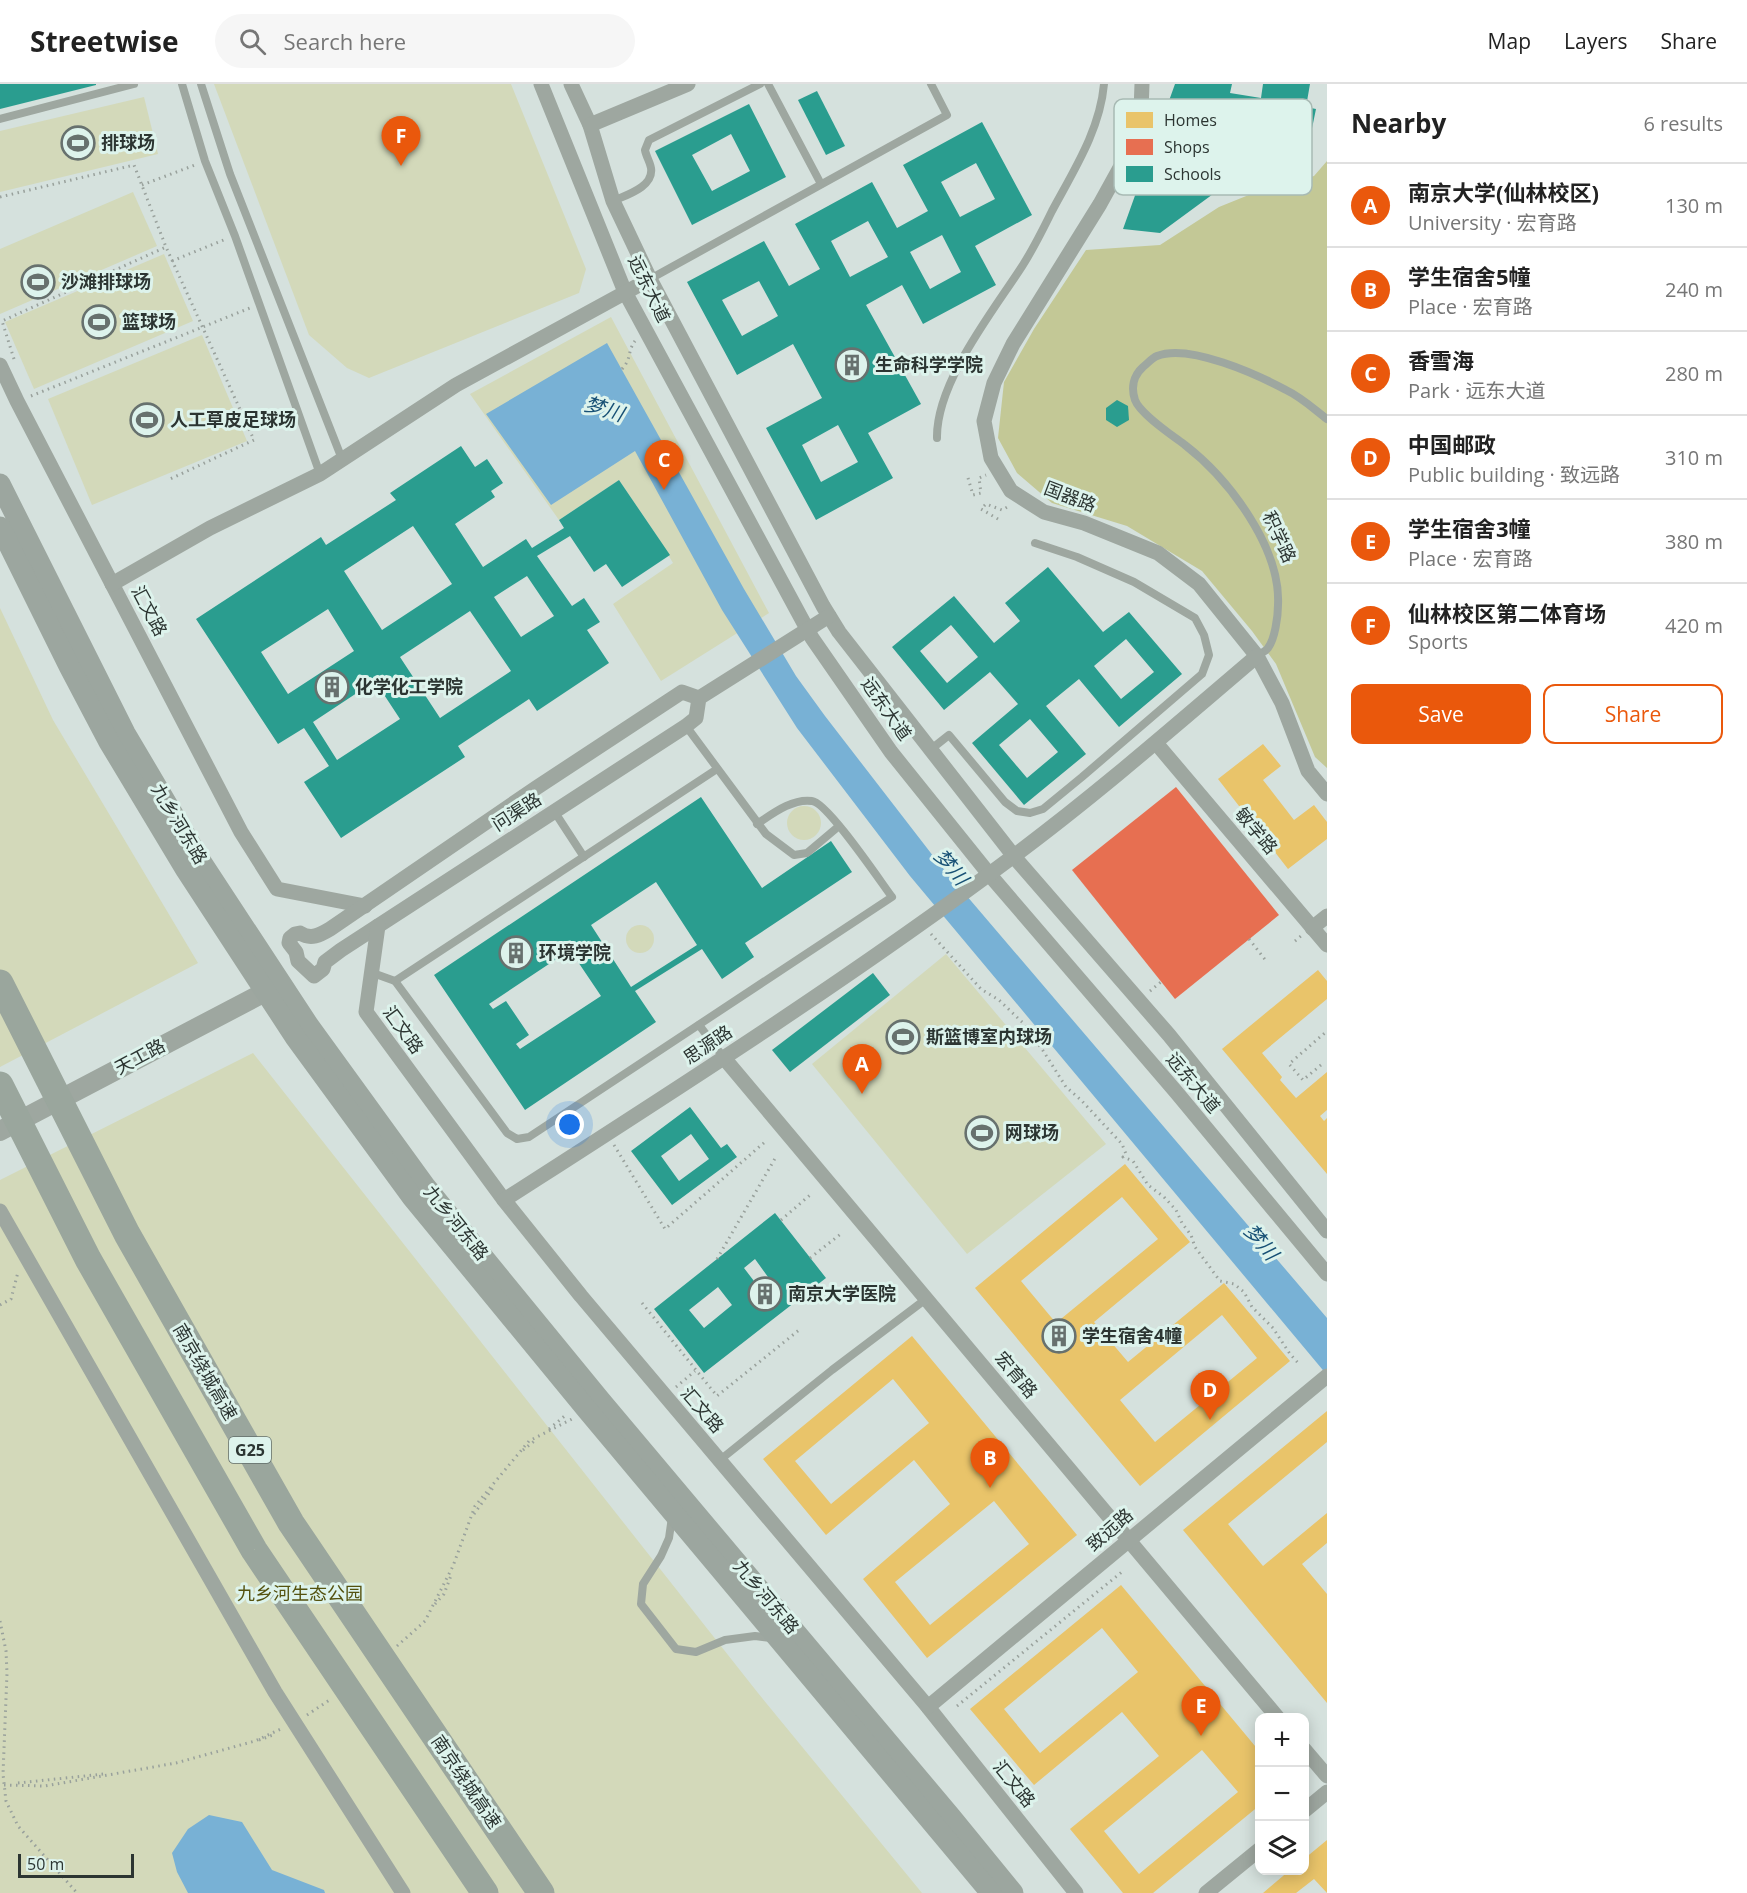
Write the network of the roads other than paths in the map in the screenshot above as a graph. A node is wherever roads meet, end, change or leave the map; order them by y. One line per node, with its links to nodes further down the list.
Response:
1 (134, 84): 13 (lane)
2 (182, 84): 24 (lane)
3 (201, 84): 23 (lane)
4 (541, 84): 19 (street, 远东大道)
5 (571, 84): 14 (street, 远东大道)
6 (688, 84): 14 (street)
7 (760, 84): 17 (lane)
8 (768, 84): 16 (lane)
9 (931, 84): 16 (lane)
10 (1104, 84): 22 (lane)
11 (1142, 84): 12 (street, 国器路)
12 (1141, 99)
13 (0, 119)
14 (590, 125): 17 (street, 远东大道)
15 (1114, 179): 31 (street, 国器路)
16 (821, 184): 18 (lane)
17 (613, 201): 18 (street, 远东大道)
18 (650, 279): 19 (street); 29 (street, 远东大道)
19 (626, 292): 23 (street); 30 (street, 远东大道)
20 (0, 365): 28 (street, 汇文路)
21 (1327, 419): 31 (lane, 积学路)
22 (938, 438)
23 (342, 459): 24 (street)
24 (320, 474): 28 (street)
25 (0, 484): 54 (main road, 九乡河东路)
26 (0, 527): 54 (main road, 九乡河东路)
27 (1035, 543): 35 (lane)
28 (112, 584): 45 (street, 汇文路)
29 (829, 616): 30 (street); 35 (street, 远东大道)
30 (808, 630): 32 (street); 43 (street, 远东大道)
31 (1257, 656): 34 (street, 积学路); 37 (street, 国器路)
32 (699, 698): 33 (street); 45 (street, 问渠路)
33 (686, 726): 36 (lane); 38 (street, 问渠路)
34 (1156, 743): 41 (street, 积学路); 48 (street, 敏学路)
35 (930, 750): 41 (street, 远东大道)
36 (717, 769): 39 (lane); 42 (lane)
37 (1327, 794)
38 (554, 811): 42 (lane); 47 (street, 问渠路)
39 (757, 824): 40 (lane); 40 (lane)
40 (839, 826): 55 (lane)
41 (1014, 856): 43 (street, 积学路); 61 (street, 远东大道)
42 (585, 857): 52 (lane)
43 (989, 874): 44 (street, 积学路); 62 (street, 远东大道)
44 (975, 885): 56 (street, 思源路)
45 (365, 906): 50 (street, 问渠路)
46 (1327, 916): 48 (street)
47 (378, 926): 50 (street, 问渠路); 51 (street, 汇文路)
48 (1312, 928): 49 (street, 敏学路)
49 (1327, 945)
50 (298, 961): 54 (street)
51 (370, 972): 52 (lane); 59 (street, 汇文路)
52 (395, 981): 55 (lane)
53 (0, 983): 78 (highway, 南京绕城高速 / G25)
54 (272, 987): 58 (street, 天工路); 66 (main road, 九乡河东路); 80 (main road, 九乡河东路)
55 (699, 1025): 56 (lane)
56 (724, 1058): 59 (street, 思源路); 63 (street, 宏育路)
57 (0, 1085): 77 (highway, G25)
58 (0, 1131)
59 (504, 1200): 65 (street, 汇文路)
60 (0, 1211): 76 (street)
61 (1327, 1231)
62 (1327, 1274)
63 (926, 1299): 65 (lane); 67 (street, 宏育路)
64 (1323, 1379): 67 (street, 致远路)
65 (720, 1460): 69 (street, 汇文路)
66 (673, 1513): 68 (main road, 九乡河东路); 68 (lane)
67 (1128, 1541): 69 (street, 致远路); 70 (street, 宏育路)
68 (779, 1639): 79 (main road, 九乡河东路)
69 (928, 1707): 81 (street, 汇文路)
70 (1274, 1713)
71 (1309, 1754): 72 (street)
72 (1327, 1776)
73 (1327, 1792): 74 (street)
74 (1309, 1808)
75 (1255, 1853): 82 (street)
76 (403, 1893)
77 (485, 1893)
78 (541, 1893)
79 (991, 1893)
80 (1013, 1893)
81 (1076, 1893)
82 (1206, 1893)

